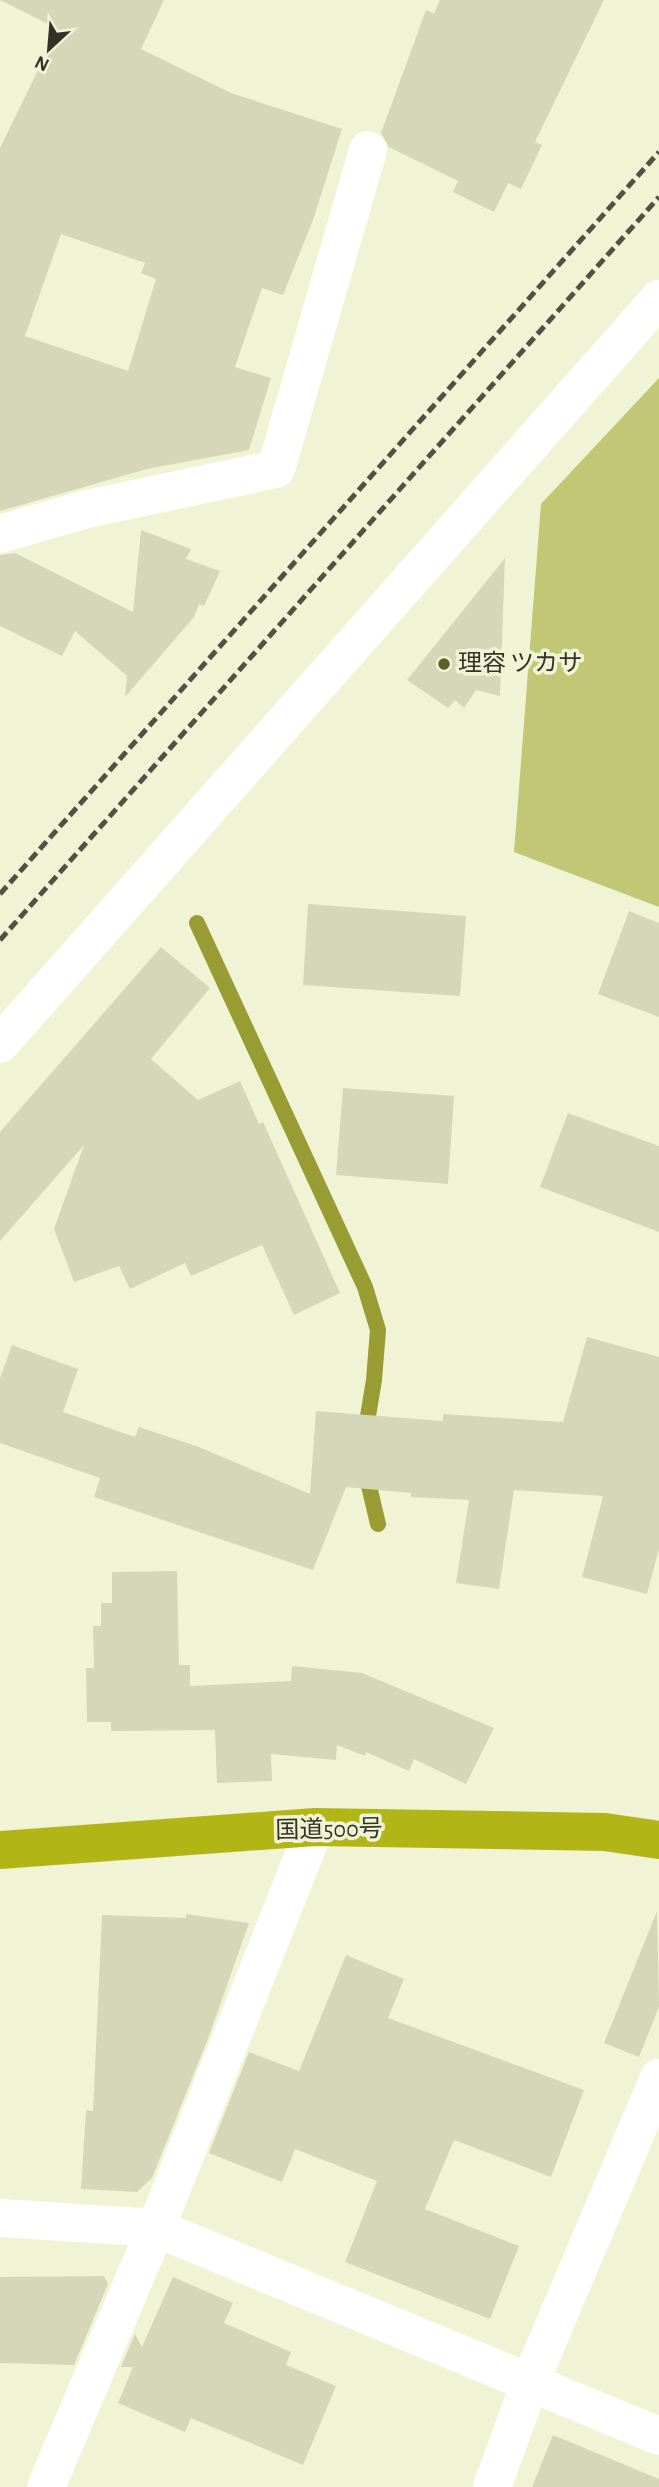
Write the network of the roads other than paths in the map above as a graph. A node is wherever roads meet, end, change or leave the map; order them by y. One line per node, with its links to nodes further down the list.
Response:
1 (368, 150): 3 (street)
2 (659, 299): 4 (street)
3 (0, 534)
4 (0, 1044)
5 (315, 1827): 6 (highway, 国道500号); 7 (highway, 国道500号); 10 (street)
6 (659, 1840)
7 (0, 1850)
8 (659, 2078): 11 (street)
9 (0, 2218): 10 (street)
10 (156, 2228): 11 (street); 13 (street)
11 (531, 2380): 12 (street); 14 (street)
12 (659, 2436)
13 (46, 2487)
14 (492, 2487)

